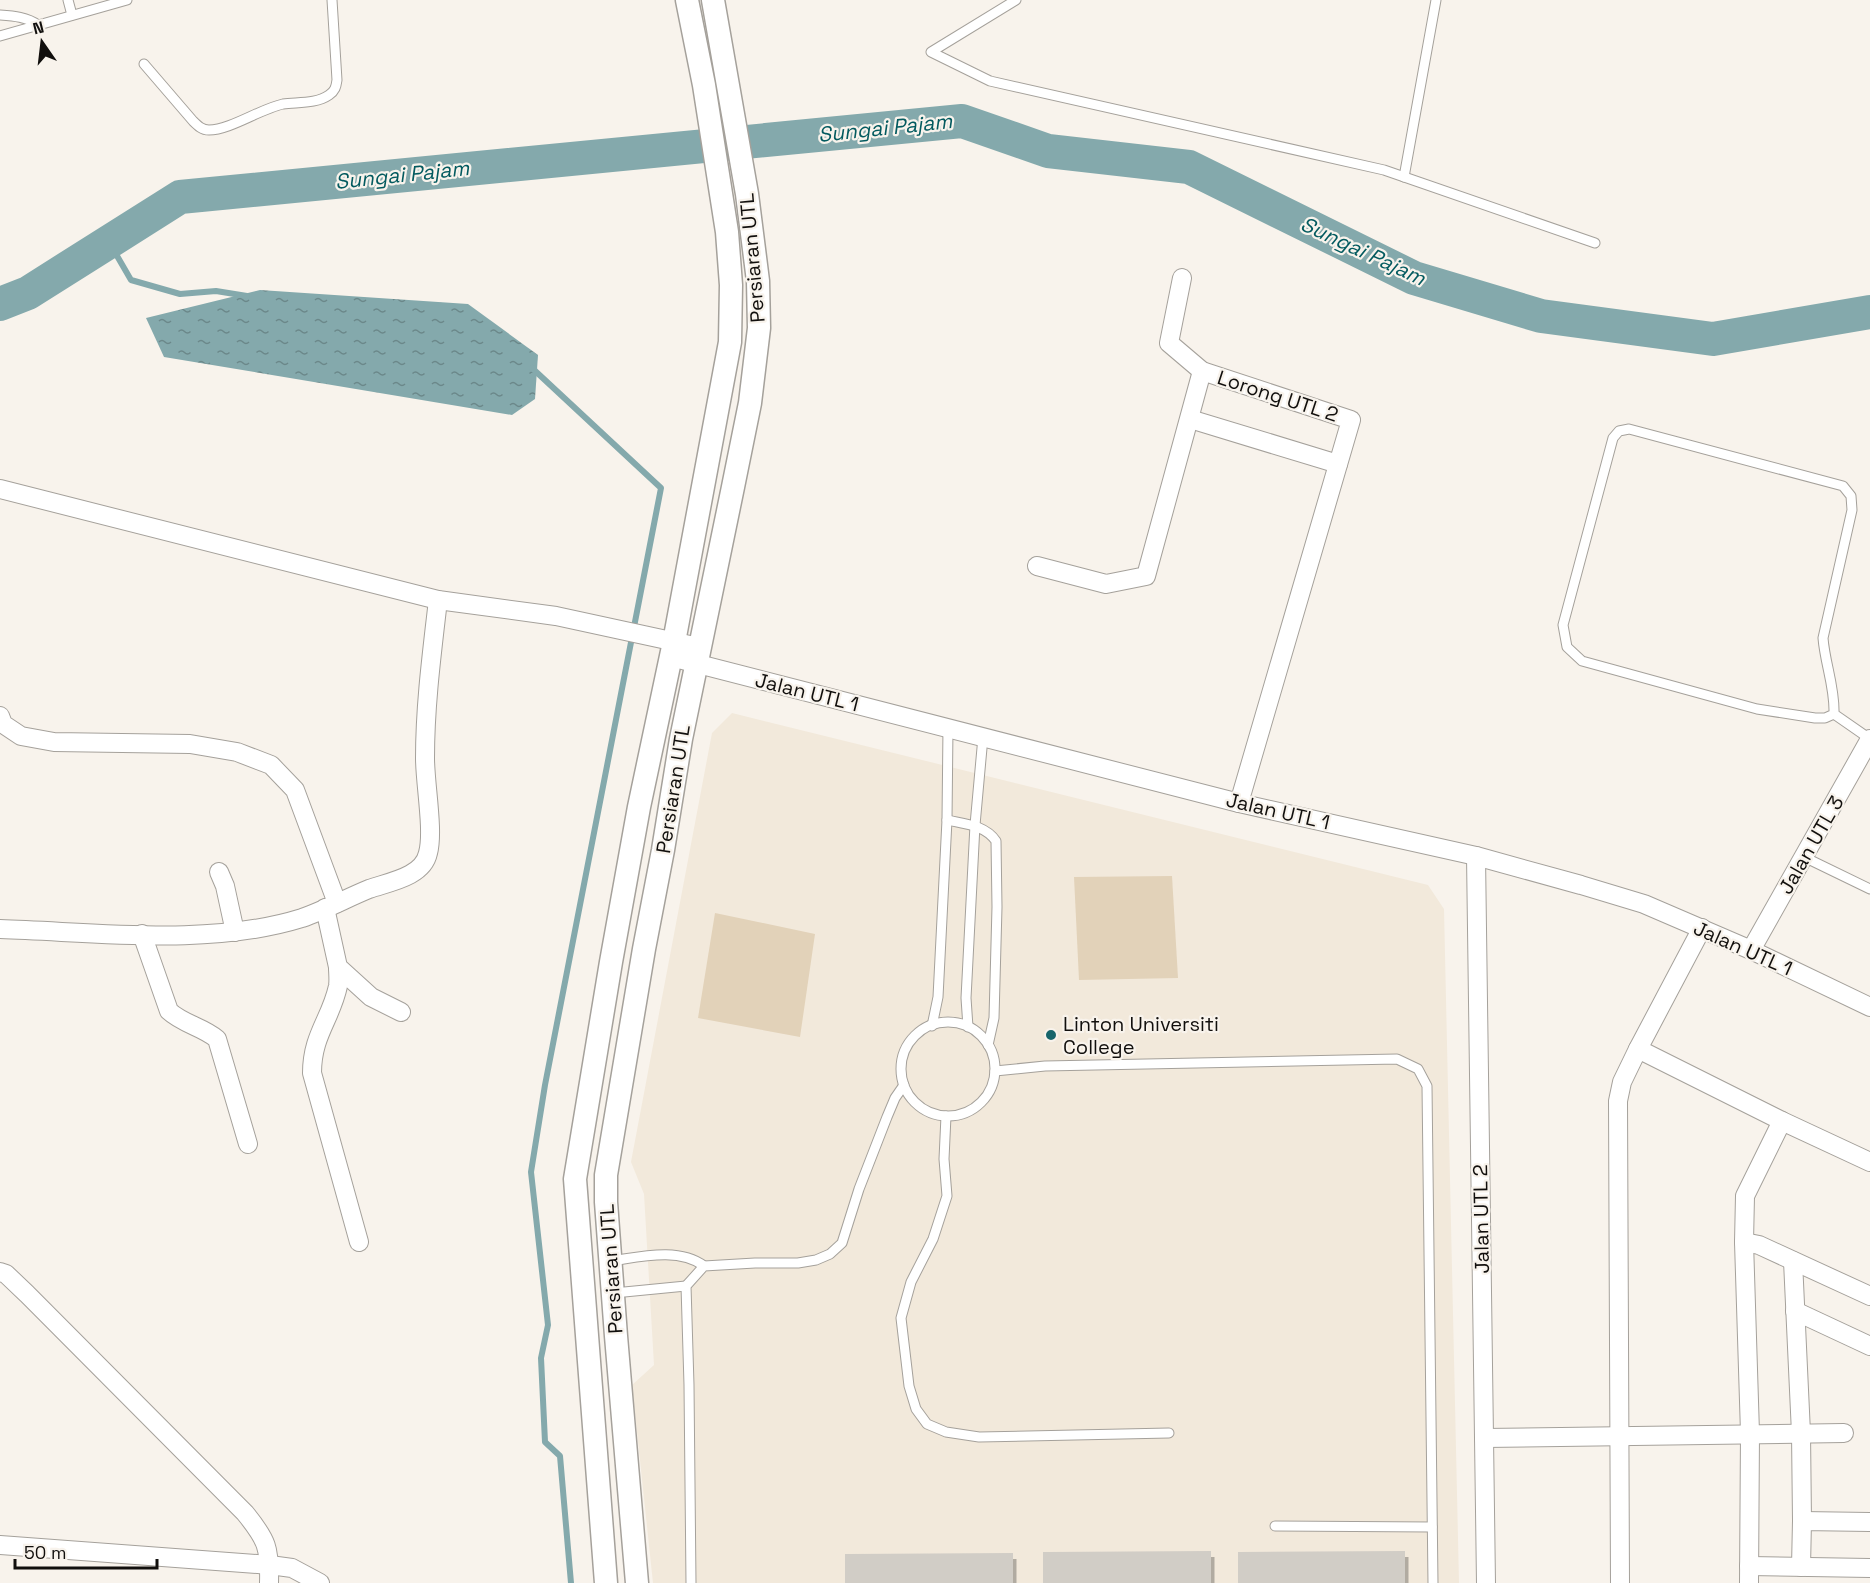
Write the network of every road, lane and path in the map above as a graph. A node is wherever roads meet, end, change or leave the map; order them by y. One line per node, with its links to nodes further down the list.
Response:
1 (68, 0): 9 (lane)
2 (127, 0): 9 (lane)
3 (332, 0): 12 (lane)
4 (687, 0): 22 (street, Persiaran UTL)
5 (713, 0): 23 (street, Persiaran UTL)
6 (1016, 0): 13 (lane)
7 (1436, 0): 13 (lane)
8 (0, 15): 10 (lane)
9 (72, 15): 10 (lane)
10 (38, 25): 11 (lane)
11 (0, 36)
12 (144, 64)
13 (1404, 177): 14 (lane)
14 (1594, 243)
15 (1182, 278): 16 (street)
16 (1202, 371): 17 (street, Lorong UTL 2); 18 (street, Lorong UTL 2)
17 (1190, 419): 18 (street); 20 (street, Lorong UTL 2)
18 (1338, 464): 29 (street, Lorong UTL 2)
19 (0, 489): 21 (street, Jalan UTL 1)
20 (1037, 566)
21 (438, 600): 22 (street, Jalan UTL 1); 36 (street)
22 (666, 645): 23 (street, Jalan UTL 1); 82 (street, Persiaran UTL)
23 (697, 655): 26 (street, Jalan UTL 1); 58 (street, Persiaran UTL)
24 (1834, 714): 24 (lane); 28 (lane)
25 (1, 724): 36 (street)
26 (948, 728): 27 (street, Jalan UTL 1); 30 (lane)
27 (983, 737): 29 (street, Jalan UTL 1); 31 (lane)
28 (1870, 739): 33 (street, Jalan UTL 3)
29 (1239, 803): 32 (street, Jalan UTL 1)
30 (947, 820): 31 (lane); 45 (lane)
31 (975, 825): 46 (lane); 47 (lane)
32 (1476, 856): 37 (street, Jalan UTL 1); 71 (street, Jalan UTL 2)
33 (1804, 857): 35 (lane); 41 (street, Jalan UTL 3)
34 (219, 872): 39 (street)
35 (1870, 889)
36 (331, 905): 39 (street); 42 (street)
37 (1701, 928): 41 (street, Jalan UTL 1); 48 (street)
38 (0, 929): 40 (street)
39 (235, 932): 40 (street)
40 (142, 934): 53 (street)
41 (1751, 951): 43 (street, Jalan UTL 1)
42 (338, 967): 44 (street); 55 (street)
43 (1870, 1007)
44 (401, 1012)
45 (932, 1026): 46 (lane); 50 (lane)
46 (968, 1027): 47 (lane)
47 (988, 1045): 49 (lane)
48 (1638, 1049): 52 (street); 70 (street)
49 (995, 1071): 51 (lane); 75 (lane)
50 (904, 1085): 51 (lane); 59 (lane)
51 (946, 1116): 66 (lane)
52 (1782, 1121): 54 (street); 56 (street)
53 (248, 1144)
54 (1870, 1162)
55 (359, 1242)
56 (1744, 1242): 57 (street); 67 (street)
57 (1793, 1261): 63 (street); 64 (street)
58 (610, 1262): 59 (lane); 62 (street, Persiaran UTL)
59 (704, 1266): 61 (lane)
60 (0, 1272): 79 (street)
61 (686, 1287): 62 (lane); 84 (lane)
62 (613, 1293): 83 (street, Persiaran UTL)
63 (1870, 1296)
64 (1795, 1311): 65 (street); 68 (street)
65 (1870, 1346)
66 (1169, 1432)
67 (1750, 1433): 68 (street); 70 (street); 80 (street)
68 (1801, 1433): 69 (street); 72 (street)
69 (1844, 1433)
70 (1621, 1436): 71 (street); 87 (street)
71 (1484, 1438): 86 (street, Jalan UTL 2)
72 (1802, 1521): 73 (street); 77 (street)
73 (1870, 1522)
74 (1275, 1526): 75 (lane)
75 (1432, 1527): 85 (lane)
76 (0, 1545): 79 (street)
77 (1801, 1567): 78 (street); 80 (street)
78 (1870, 1568)
79 (270, 1574): 81 (street)
80 (1749, 1575)
81 (321, 1583)
82 (606, 1583)
83 (637, 1583)
84 (691, 1583)
85 (1433, 1583)
86 (1486, 1583)
87 (1620, 1583)

